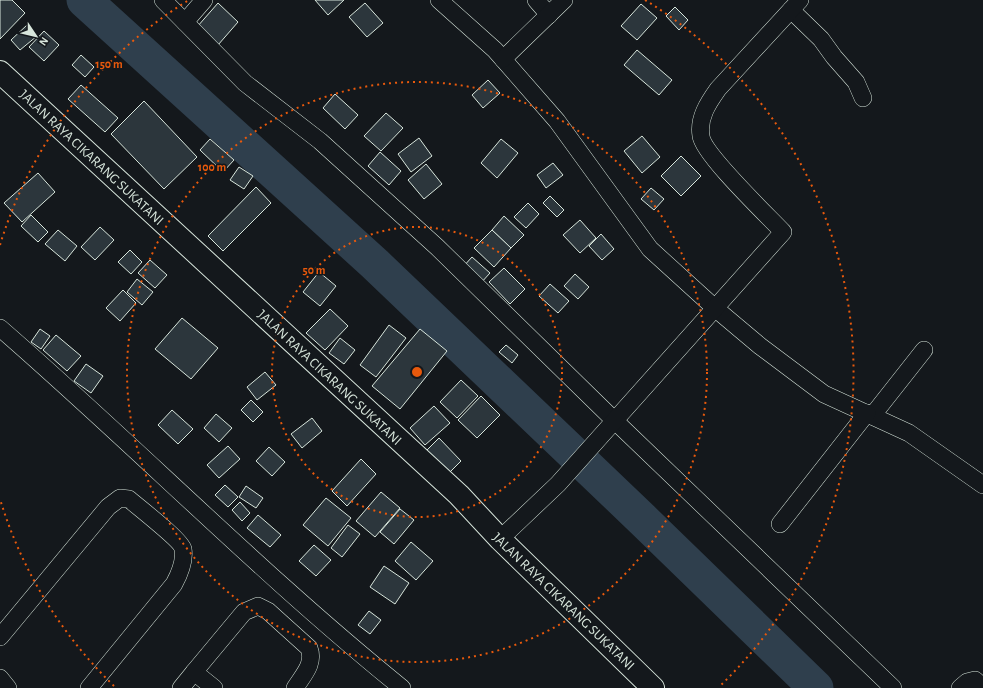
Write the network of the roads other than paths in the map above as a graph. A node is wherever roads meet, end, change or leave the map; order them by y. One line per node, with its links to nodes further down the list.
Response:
1 (163, 0): 8 (street)
2 (204, 0): 8 (street)
3 (440, 0): 9 (street)
4 (536, 0): 7 (street)
5 (564, 0): 7 (street)
6 (795, 5): 11 (street); 12 (street)
7 (549, 15): 9 (street)
8 (184, 22): 16 (street)
9 (503, 59): 12 (street)
10 (0, 72): 19 (main road, JALAN RAYA CIKARANG SUKATANI)
11 (863, 98)
12 (716, 309): 15 (street); 16 (street)
13 (0, 328): 29 (street)
14 (924, 350): 15 (street)
15 (869, 415): 17 (street); 18 (street)
16 (614, 420): 19 (street); 31 (street)
17 (983, 485)
18 (780, 524)
19 (500, 539): 30 (main road, JALAN RAYA CIKARANG SUKATANI)
20 (0, 637): 25 (street)
21 (194, 672): 26 (street); 27 (street); 28 (street)
22 (0, 678): 24 (street)
23 (983, 687): 32 (street)
24 (8, 688)
25 (89, 688)
26 (181, 688)
27 (214, 688)
28 (295, 688)
29 (402, 688)
30 (653, 688)
31 (893, 688)
32 (960, 688)

